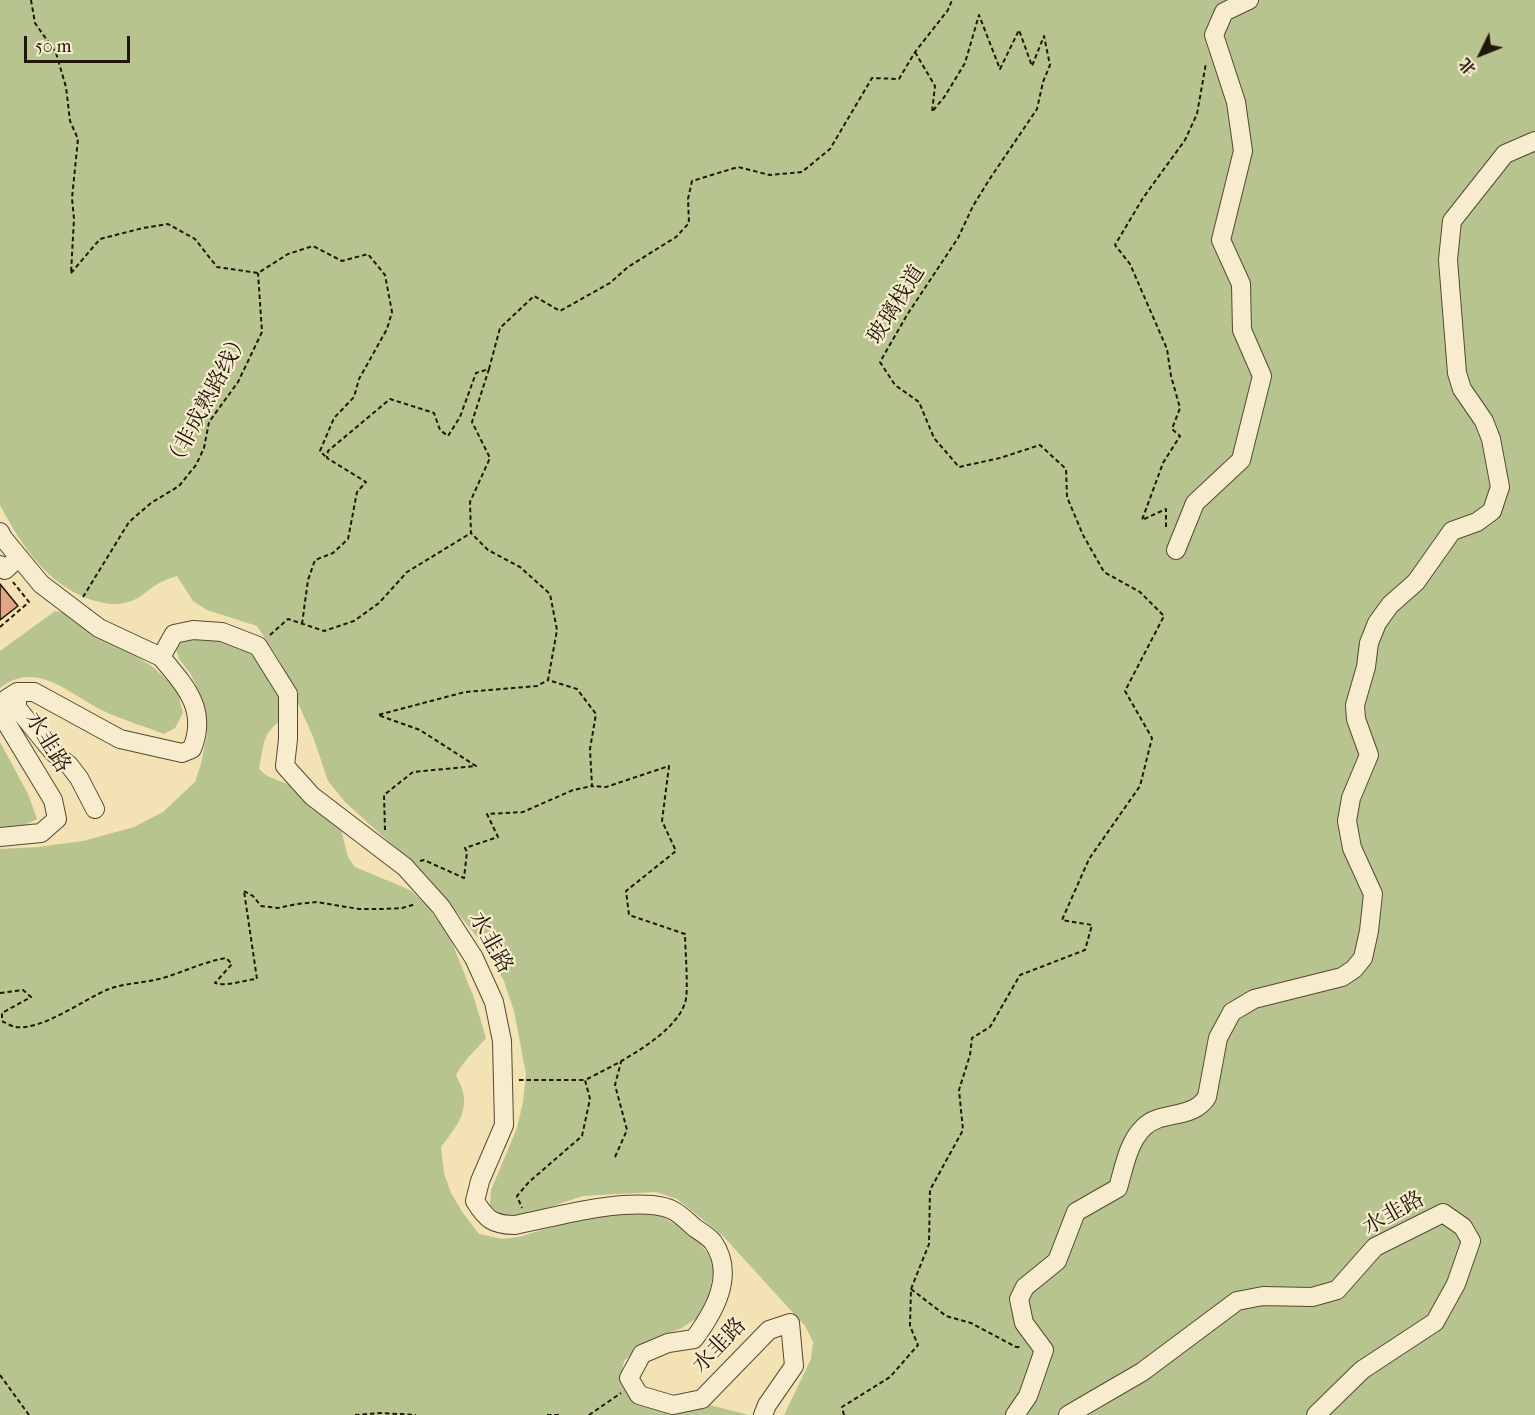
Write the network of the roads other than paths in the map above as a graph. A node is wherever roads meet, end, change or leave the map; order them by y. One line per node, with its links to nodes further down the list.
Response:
1 (1249, 0): 4 (street)
2 (1535, 141): 12 (street)
3 (0, 532): 5 (street)
4 (1176, 550)
5 (19, 557): 6 (street); 7 (street)
6 (2, 567)
7 (161, 657): 8 (street, 水韭路); 11 (street, 水韭路)
8 (17, 692): 9 (street); 10 (street, 水韭路)
9 (95, 809)
10 (0, 837)
11 (763, 1415)
12 (1015, 1415)
13 (1068, 1415): 14 (street, 水韭路)
14 (1316, 1415)

